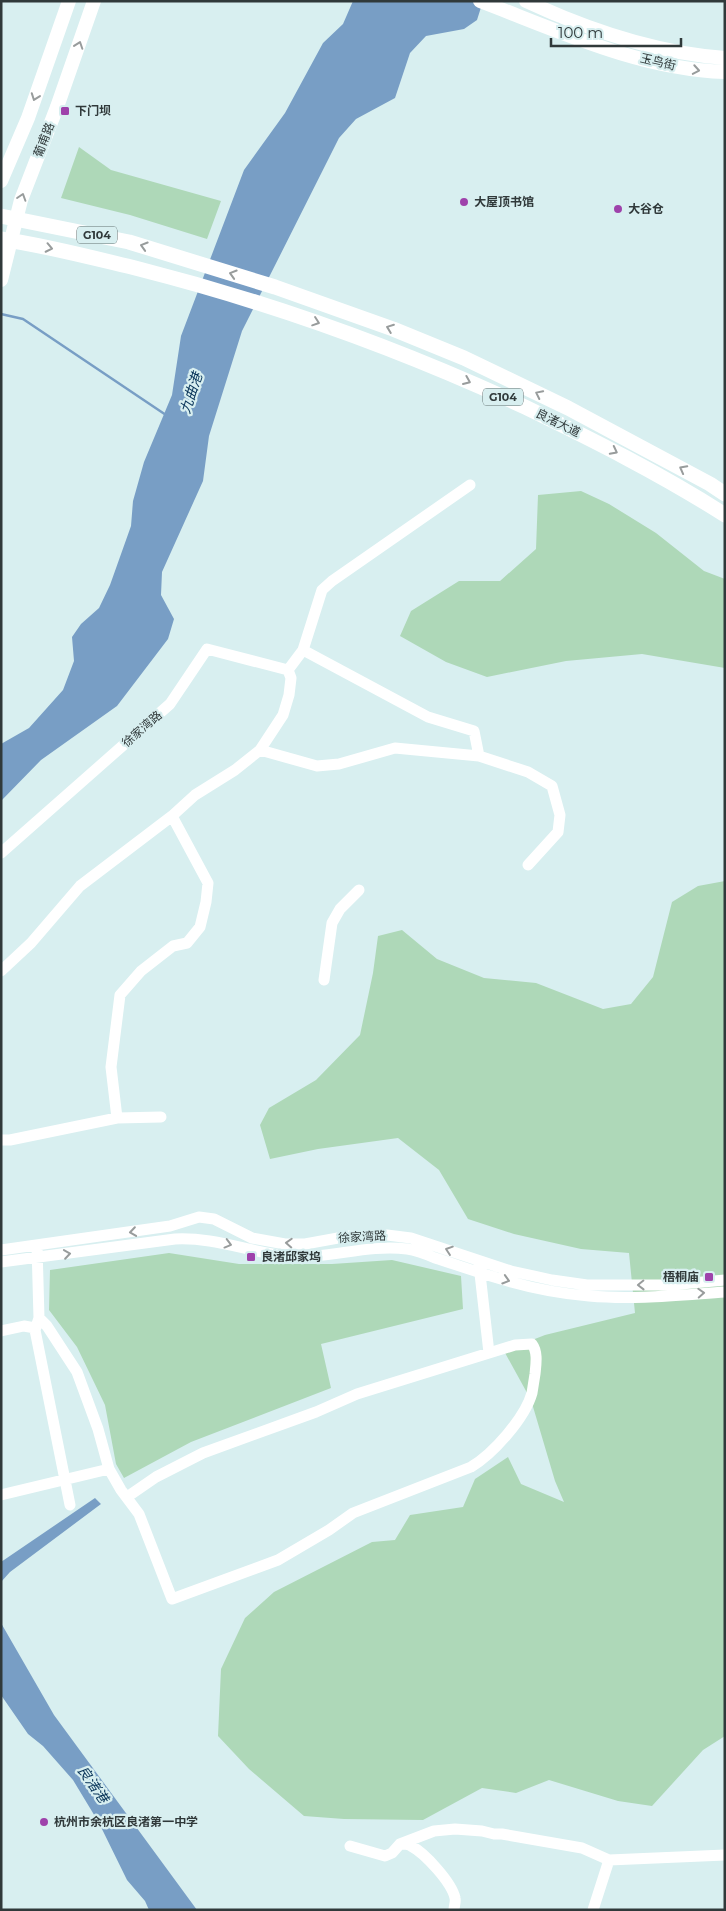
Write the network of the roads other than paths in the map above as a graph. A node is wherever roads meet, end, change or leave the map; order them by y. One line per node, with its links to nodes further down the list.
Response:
1 (69, 1): 9 (main road, 葡甫路, one-way to 9)
2 (94, 1): 11 (main road, 葡甫路, one-way to 2)
3 (480, 1): 6 (main road, 玉鸟街)
4 (526, 1): 5 (main road, 玉鸟街)
5 (544, 6): 6 (street); 7 (main road, 玉鸟街)
6 (539, 24): 8 (main road, 玉鸟街, one-way to 8)
7 (725, 58)
8 (725, 72)
9 (1, 181)
10 (1, 216): 11 (highway, G104)
11 (17, 219): 12 (main road, 葡甫路); 15 (highway, 良渚大道 / G104, one-way to 11)
12 (6, 240): 13 (main road, 葡甫路); 16 (highway, 良渚大道 / G104, one-way to 16)
13 (2, 279)
14 (470, 485): 17 (street)
15 (725, 494)
16 (725, 515)
17 (303, 650): 18 (street); 20 (street)
18 (288, 670): 19 (street); 22 (street, 徐家湾路)
19 (260, 750): 20 (street); 21 (street)
20 (479, 756): 23 (street)
21 (172, 816): 25 (street); 28 (street)
22 (1, 853)
23 (528, 865)
24 (359, 890): 26 (street)
25 (1, 971)
26 (324, 980)
27 (161, 1117): 28 (street)
28 (117, 1118): 29 (street)
29 (1, 1140)
30 (37, 1246): 31 (street, 徐家湾路); 32 (street); 33 (street, 徐家湾路, one-way to 30)
31 (1, 1250)
32 (37, 1258): 34 (street, 徐家湾路); 35 (street, 徐家湾路, one-way to 35); 38 (street)
33 (478, 1260): 35 (street); 36 (street, 徐家湾路, one-way to 33)
34 (1, 1262)
35 (479, 1272): 37 (street, 徐家湾路, one-way to 37); 40 (street)
36 (725, 1280)
37 (725, 1292)
38 (37, 1323): 39 (street); 41 (street); 42 (street)
39 (1, 1331)
40 (489, 1353): 44 (street); 44 (street)
41 (109, 1469): 42 (street); 44 (street)
42 (65, 1480): 43 (street); 45 (street)
43 (1, 1496)
44 (128, 1498)
45 (70, 1506)
46 (400, 1844): 47 (street); 49 (street); 50 (street)
47 (350, 1846)
48 (725, 1855): 49 (street)
49 (609, 1860): 51 (street)
50 (454, 1910)
51 (593, 1910)

